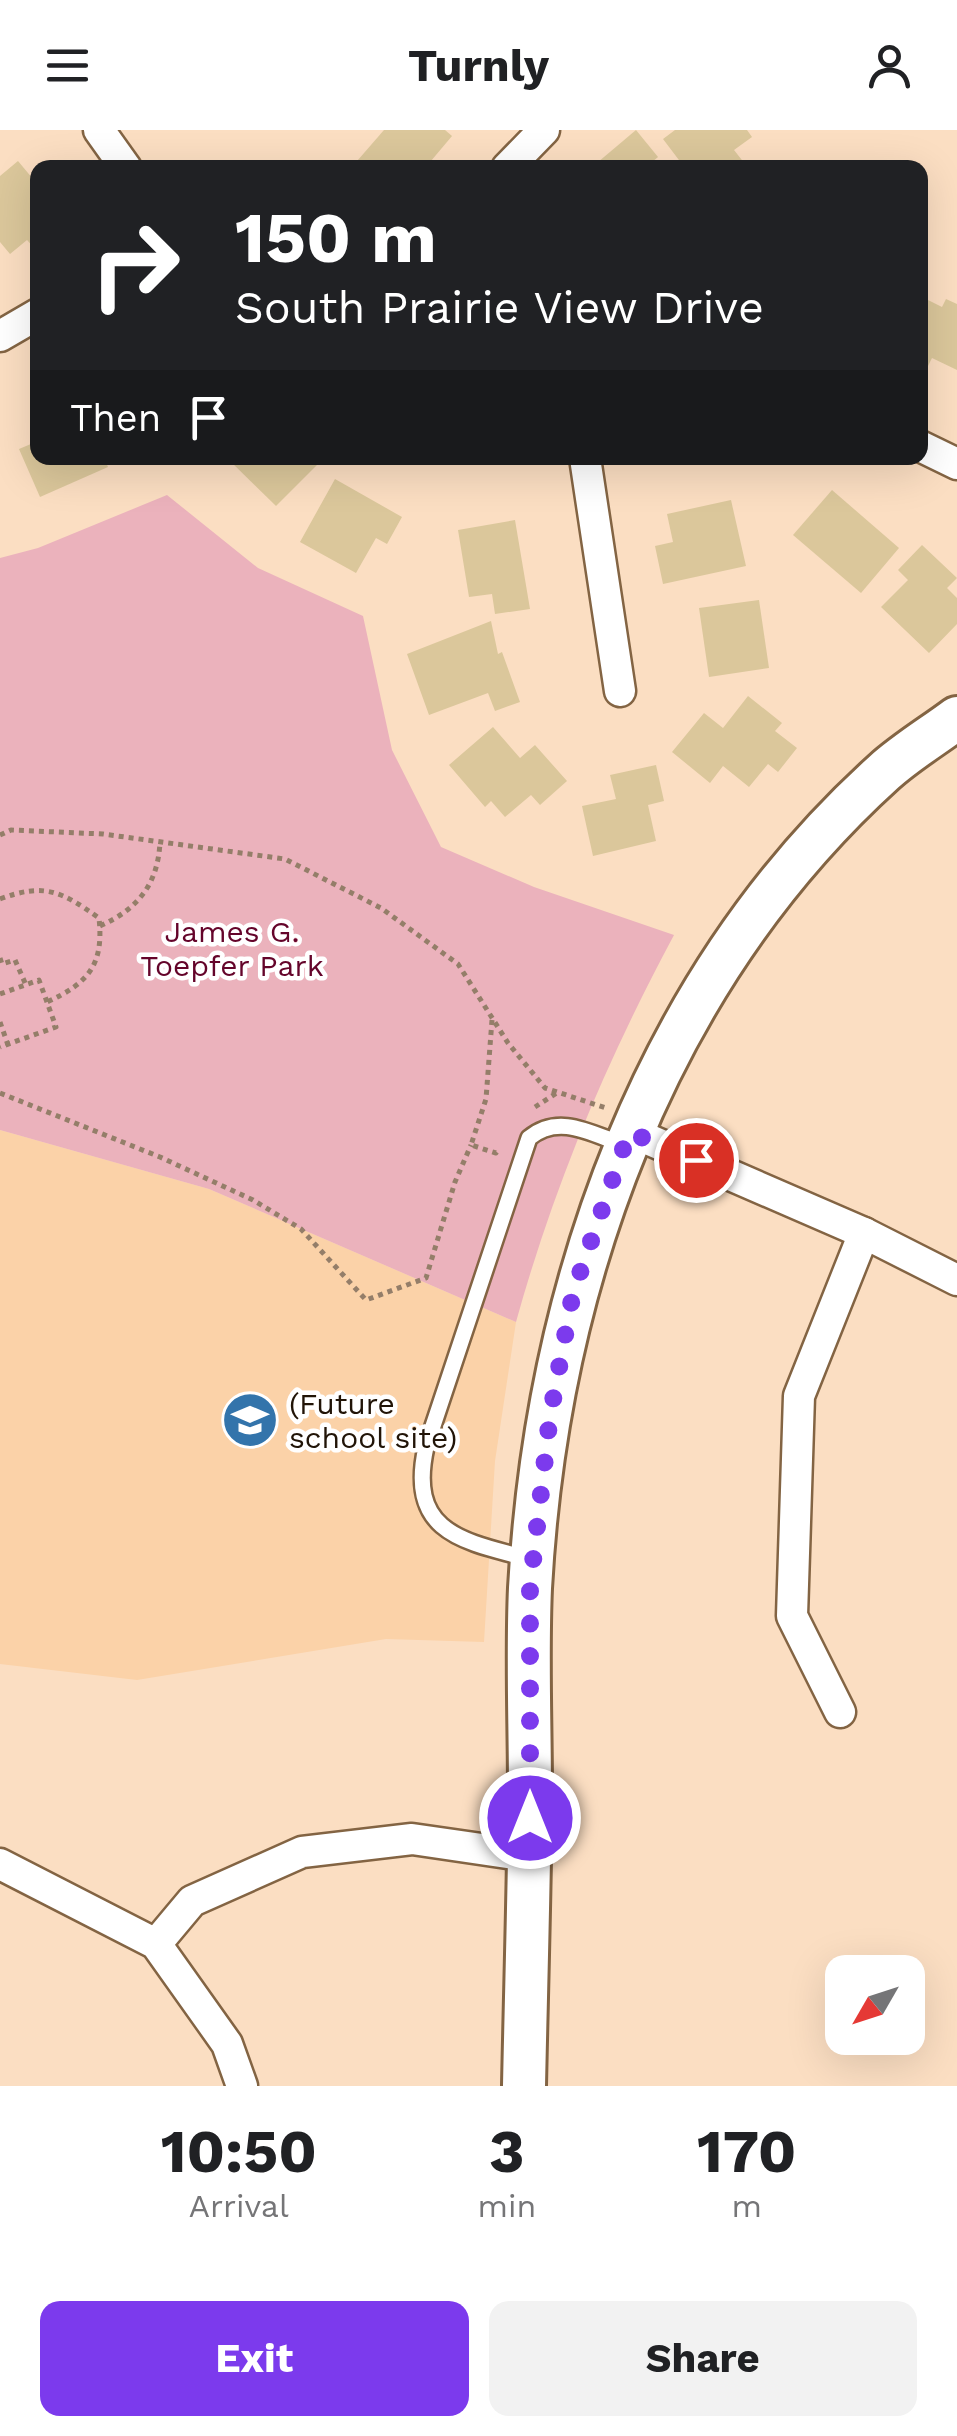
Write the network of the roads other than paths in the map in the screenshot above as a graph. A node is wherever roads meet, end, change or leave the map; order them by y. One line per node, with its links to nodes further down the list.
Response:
1 (99, 130): 3 (street)
2 (544, 130): 4 (street)
3 (120, 160)
4 (515, 160)
5 (30, 319): 6 (street)
6 (0, 336)
7 (928, 450): 8 (street)
8 (957, 464)
9 (586, 465): 10 (street)
10 (620, 691)
11 (957, 718): 12 (street)
12 (630, 1131): 13 (street); 15 (street); 15 (lane)
13 (864, 1233): 14 (street); 16 (street)
14 (957, 1280)
15 (534, 1560): 17 (street)
16 (840, 1712)
17 (529, 1856): 19 (street); 21 (street)
18 (0, 1864): 19 (street)
19 (156, 1944): 20 (street)
20 (242, 2086)
21 (524, 2086)

